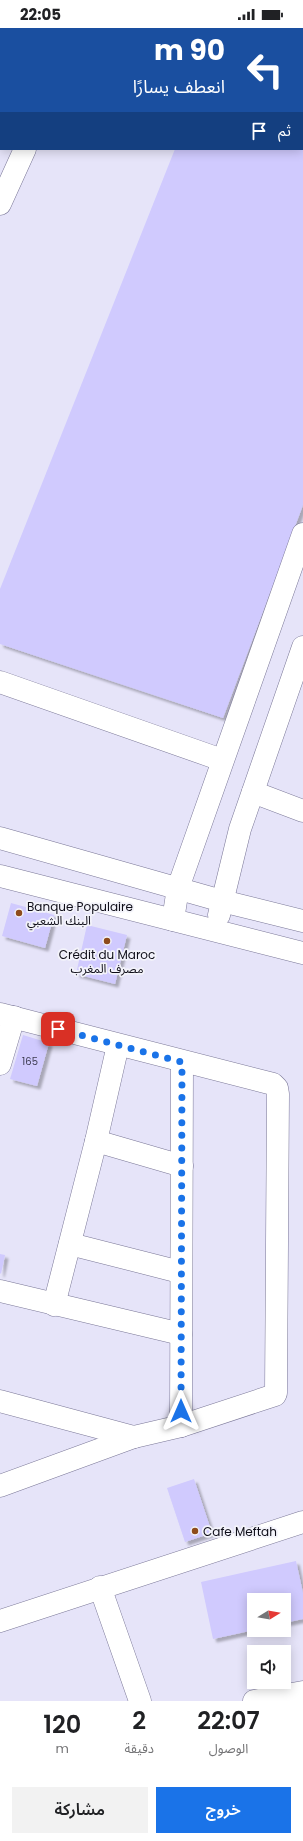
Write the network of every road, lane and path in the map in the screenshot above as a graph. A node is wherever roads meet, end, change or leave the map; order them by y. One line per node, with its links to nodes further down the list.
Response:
1 (25, 150): 2 (street)
2 (0, 204)
3 (303, 534): 6 (street)
4 (303, 647): 7 (street)
5 (0, 682): 6 (street)
6 (222, 760): 11 (street)
7 (253, 792): 8 (street); 12 (street)
8 (303, 811)
9 (0, 838): 11 (street)
10 (0, 876): 13 (street)
11 (178, 888): 12 (street); 13 (street)
12 (222, 901): 14 (street); 15 (street)
13 (173, 920): 15 (street)
14 (303, 921)
15 (216, 929): 16 (street)
16 (303, 953)
17 (7, 1015): 18 (street); 20 (street)
18 (118, 1045): 19 (street); 21 (street)
19 (182, 1062): 22 (street); 29 (street)
20 (0, 1064)
21 (96, 1141): 22 (street); 23 (street)
22 (182, 1166): 24 (street)
23 (70, 1244): 24 (street); 26 (street)
24 (180, 1272): 27 (street)
25 (0, 1291): 26 (street)
26 (54, 1305): 27 (street)
27 (181, 1334): 29 (street)
28 (0, 1401): 30 (street)
29 (181, 1426): 30 (street)
30 (134, 1437): 31 (street)
31 (0, 1486)
32 (303, 1522): 33 (street)
33 (100, 1587): 34 (street); 36 (street)
34 (0, 1621)
35 (303, 1692): 37 (street)
36 (140, 1701)
37 (254, 1701)

